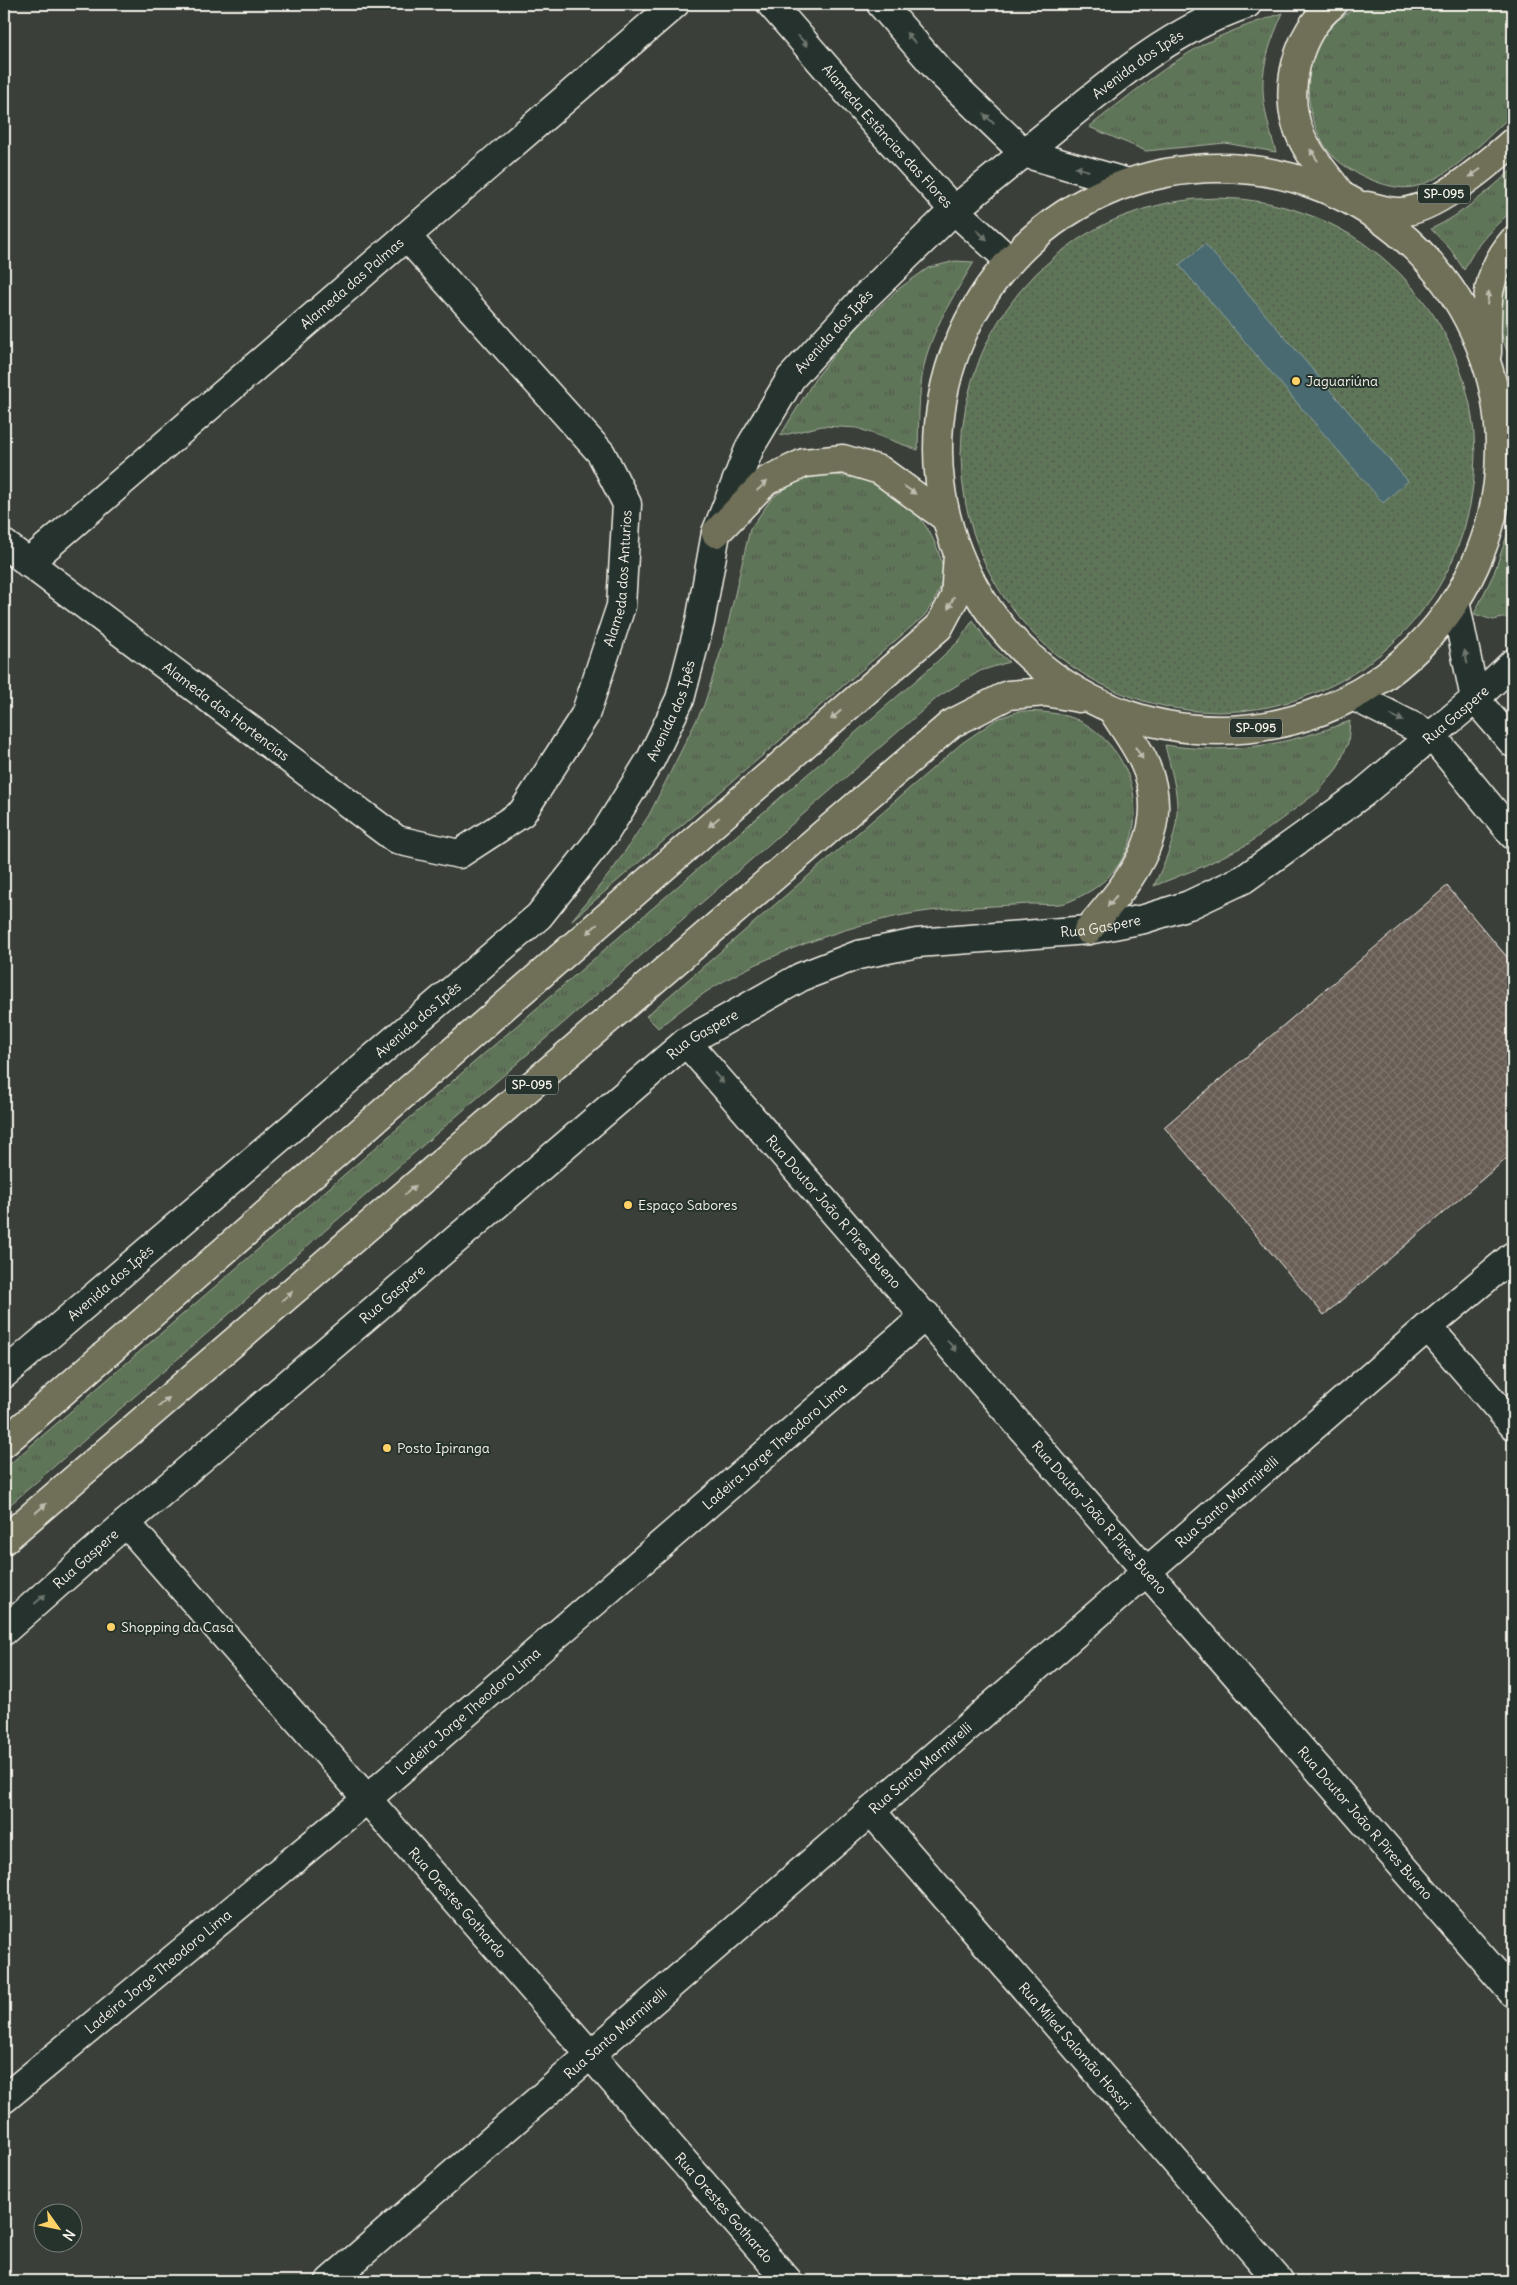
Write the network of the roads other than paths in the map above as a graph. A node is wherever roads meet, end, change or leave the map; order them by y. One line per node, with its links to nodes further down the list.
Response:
1 (675, 4): 11 (street, Alameda das Palmas)
2 (771, 4): 10 (street, Alameda Estâncias das Flores, one-way to 10)
3 (881, 4): 7 (street, one-way to 3)
4 (1246, 4): 7 (street, Avenida dos Ipês)
5 (1333, 4): 9 (main road, one-way to 5)
6 (1513, 142): 9 (main road, SP-095, one-way to 9)
7 (1024, 153): 8 (street, one-way to 7); 10 (street, Avenida dos Ipês)
8 (1128, 183): 9 (main road, SP-095); 13 (main road, SP-095)
9 (1352, 200): 14 (main road, SP-095)
10 (954, 210): 13 (street, Alameda Estâncias das Flores, one-way to 13); 17 (street, Avenida dos Ipês)
11 (406, 236): 20 (street, Alameda das Palmas); 30 (street, Alameda dos Anturios)
12 (1513, 241): 14 (main road, SP-095, one-way to 12)
13 (1010, 261): 16 (main road, SP-095)
14 (1490, 373): 15 (main road); 21 (main road, SP-095)
15 (1513, 398)
16 (946, 518): 17 (main road, one-way to 16); 19 (main road, SP-095)
17 (716, 533): 36 (street, Avenida dos Ipês)
18 (4, 544): 20 (street, Alameda das Hortencias)
19 (958, 555): 24 (main road, SP-095); 38 (main road, SP-095, one-way to 38)
20 (28, 563): 30 (street, Alameda das Hortencias)
21 (1454, 601): 23 (main road, SP-095); 25 (street, one-way to 21)
22 (1513, 663): 25 (street, Rua Gaspere)
23 (1353, 696): 26 (main road, SP-095); 27 (street, one-way to 27)
24 (1087, 699): 26 (main road, SP-095); 40 (main road, SP-095, one-way to 24)
25 (1475, 700): 27 (street, Rua Gaspere); 28 (street)
26 (1113, 711): 31 (main road, one-way to 31)
27 (1432, 736): 29 (street); 31 (street, Rua Gaspere)
28 (1513, 743)
29 (1513, 835)
30 (459, 854)
31 (1088, 930): 32 (street, Rua Gaspere)
32 (686, 1042): 34 (street, Rua Doutor João R Pires Bueno, one-way to 34); 39 (street, Rua Gaspere)
33 (1513, 1256): 35 (street, Rua Santo Marmirelli)
34 (926, 1314): 41 (street, Rua Doutor João R Pires Bueno, one-way to 41); 43 (street, Ladeira Jorge Theodoro Lima)
35 (1428, 1327): 37 (street); 41 (street, Rua Santo Marmirelli)
36 (4, 1374)
37 (1513, 1424)
38 (4, 1443)
39 (126, 1523): 42 (street, Rua Gaspere, one-way to 39); 43 (street, Rua Orestes Gothardo)
40 (4, 1540)
41 (1148, 1572): 44 (street, Rua Santo Marmirelli); 45 (street, Rua Doutor João R Pires Bueno)
42 (4, 1631)
43 (367, 1799): 46 (street, Rua Orestes Gothardo); 47 (street, Ladeira Jorge Theodoro Lima)
44 (871, 1811): 46 (street, Rua Santo Marmirelli); 50 (street, Rua Miled Salomão Hossri)
45 (1513, 1993)
46 (591, 2056): 48 (street, Rua Santo Marmirelli); 49 (street, Rua Orestes Gothardo)
47 (4, 2099)
48 (330, 2281)
49 (788, 2281)
50 (1279, 2281)

